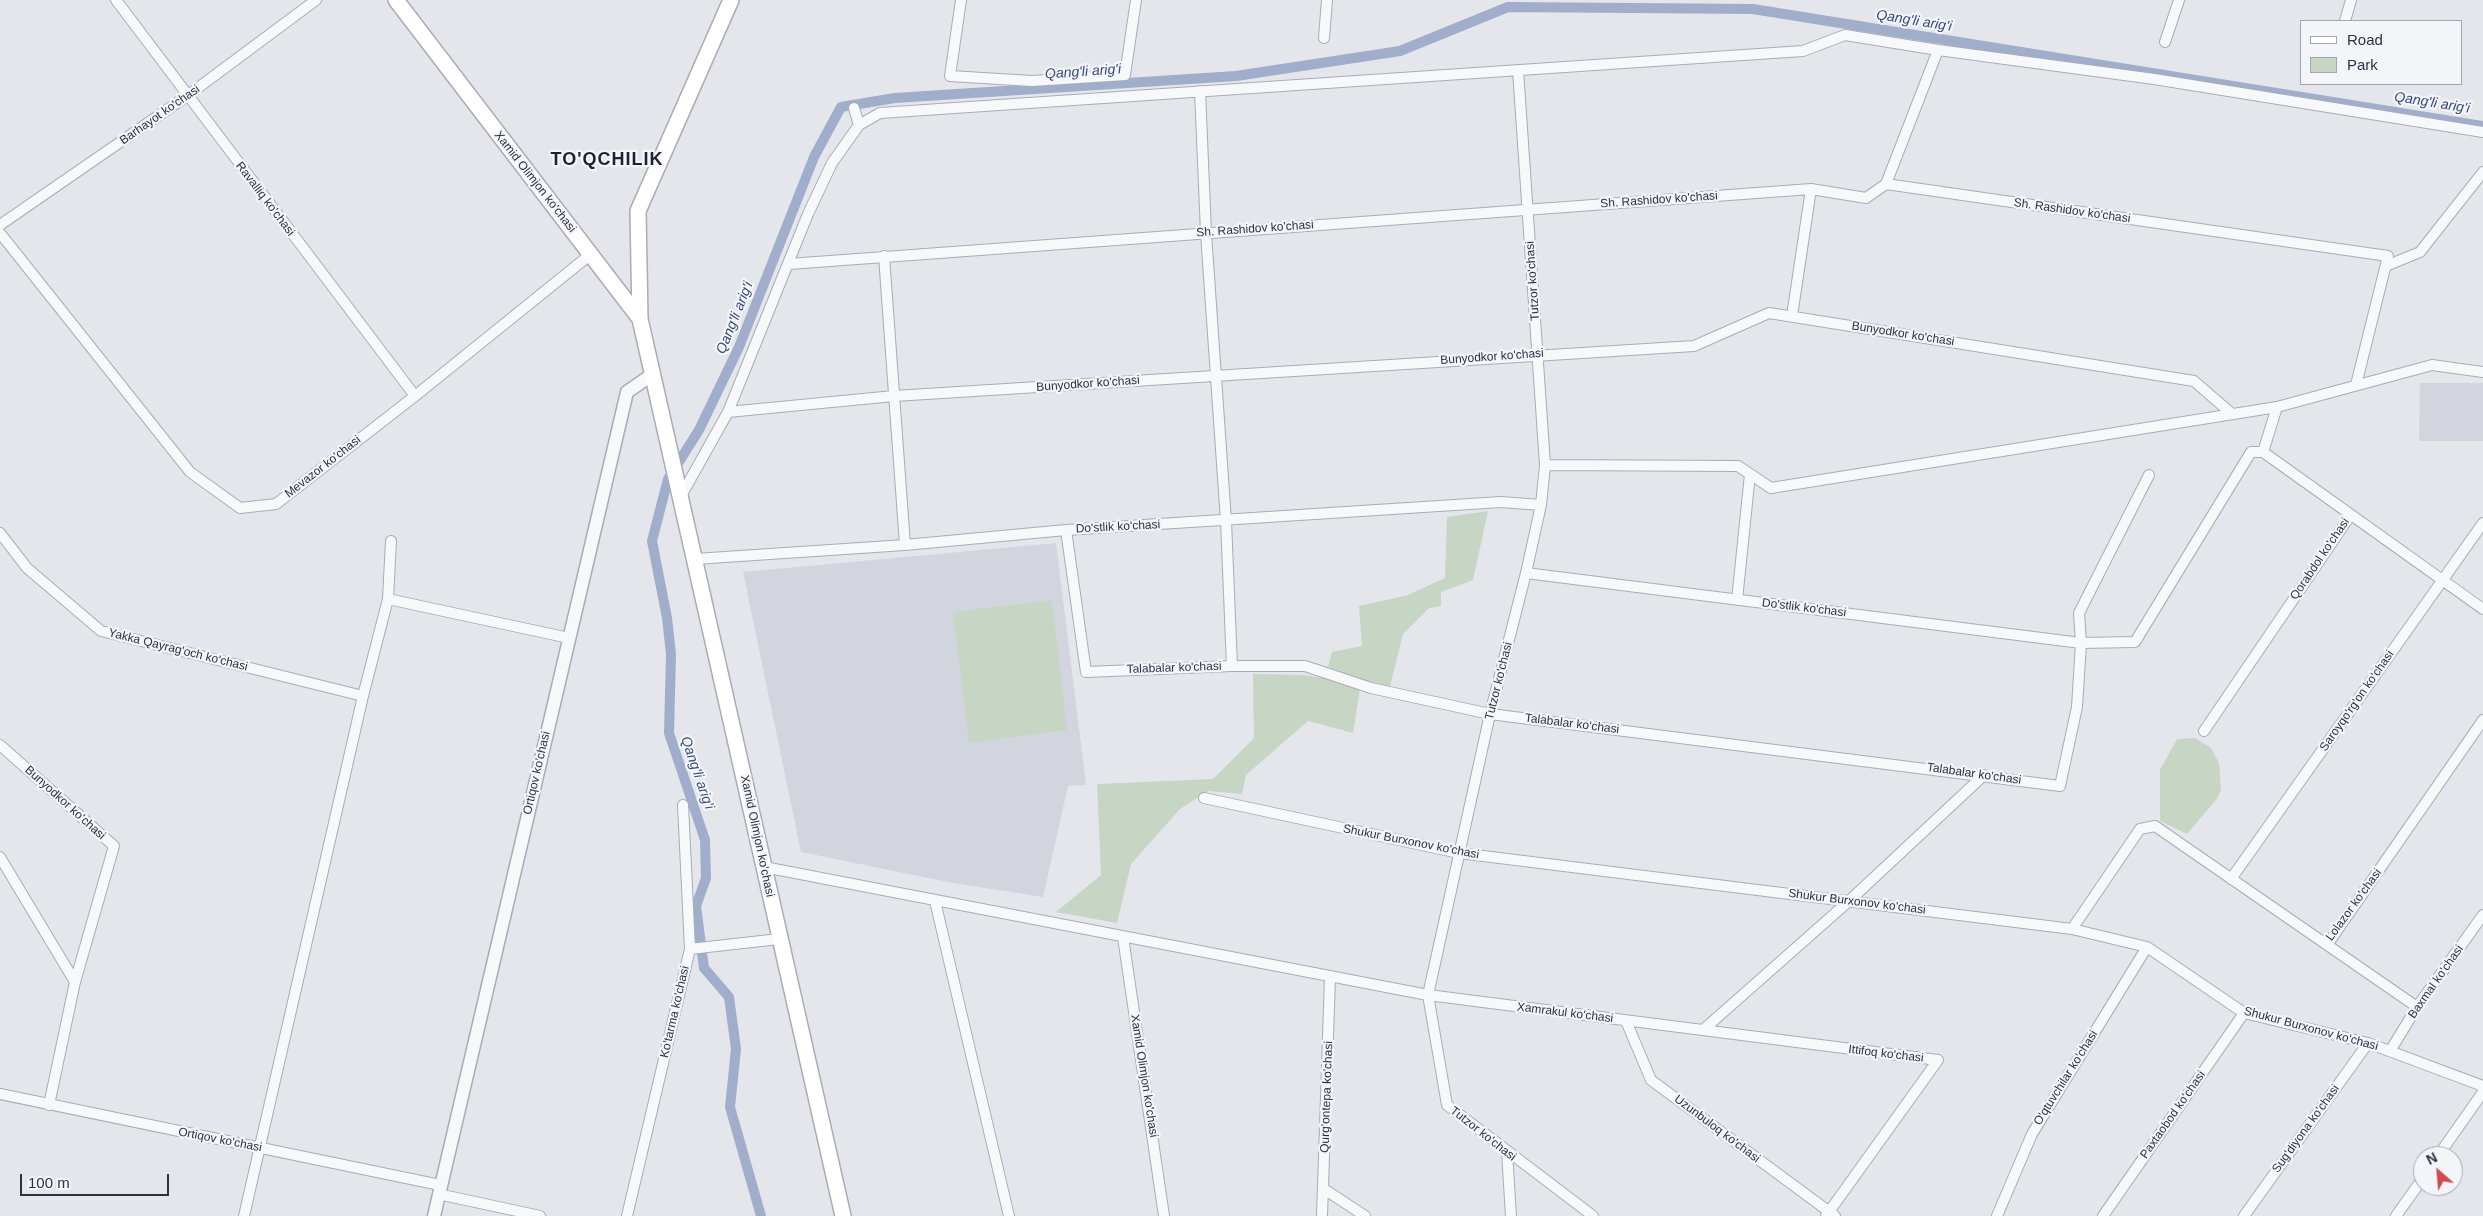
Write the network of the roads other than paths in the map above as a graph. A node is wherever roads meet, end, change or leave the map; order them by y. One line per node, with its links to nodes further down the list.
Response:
1 (116, 0): 16 (street, Ravalliq ko'chasi)
2 (316, 0): 16 (street, Barhayot ko'chasi)
3 (396, 0): 27 (main road, Xamid Olimjon ko'chasi)
4 (731, 0): 32 (main road)
5 (961, 0): 6 (street)
6 (1136, 0)
7 (1327, 0): 11 (street)
8 (2179, 0): 12 (street)
9 (2351, 0): 10 (street)
10 (2345, 20)
11 (1324, 38)
12 (2165, 42)
13 (1938, 50): 14 (street); 19 (street); 21 (street)
14 (1518, 70): 15 (street); 23 (street, Tutzor ko'chasi)
15 (1200, 91): 18 (street); 26 (street)
16 (187, 96): 24 (street, Barhayot ko'chasi); 38 (street, Ravalliq ko'chasi)
17 (854, 108): 18 (street)
18 (859, 125): 29 (street)
19 (2483, 132)
20 (2483, 172): 30 (street)
21 (1886, 184): 22 (street, Sh. Rashidov ko'chasi); 30 (street, Sh. Rashidov ko'chasi)
22 (1811, 189): 23 (street, Sh. Rashidov ko'chasi); 31 (street)
23 (1528, 209): 26 (street, Sh. Rashidov ko'chasi); 33 (street, Tutzor ko'chasi)
24 (0, 225)
25 (0, 233): 38 (street, Mevazor ko'chasi)
26 (1206, 233): 28 (street, Sh. Rashidov ko'chasi); 36 (street)
27 (591, 254): 32 (main road, Xamid Olimjon ko'chasi); 38 (street, Mevazor ko'chasi)
28 (884, 256): 29 (street, Sh. Rashidov ko'chasi); 39 (street)
29 (789, 264): 41 (street)
30 (2386, 266): 37 (street)
31 (1792, 316): 33 (street, Bunyodkor ko'chasi); 42 (street, Bunyodkor ko'chasi)
32 (640, 319): 35 (main road, Xamid Olimjon ko'chasi)
33 (1538, 354): 36 (street, Bunyodkor ko'chasi); 44 (street, Tutzor ko'chasi)
34 (2483, 372): 37 (street)
35 (653, 374): 47 (main road, Xamid Olimjon ko'chasi); 62 (street, Ortiqov ko'chasi)
36 (1216, 376): 39 (street, Bunyodkor ko'chasi); 50 (street)
37 (2356, 385): 40 (street)
38 (415, 396)
39 (894, 396): 41 (street, Bunyodkor ko'chasi); 55 (street)
40 (2277, 407): 42 (street); 43 (street)
41 (728, 412): 47 (street)
42 (2232, 414): 45 (street)
43 (2263, 452): 49 (street, Qorabdol ko'chasi); 63 (street, Do'stlik ko'chasi)
44 (1546, 466): 45 (street); 48 (street, Tutzor ko'chasi)
45 (1750, 474): 60 (street)
46 (2149, 475): 63 (street)
47 (682, 496): 56 (main road, Xamid Olimjon ko'chasi)
48 (1541, 505): 50 (street, Do'stlik ko'chasi); 57 (street, Tutzor ko'chasi)
49 (2350, 516): 58 (street); 68 (street, Qorabdol ko'chasi)
50 (1226, 521): 52 (street, Do'stlik ko'chasi); 64 (street)
51 (2483, 523): 58 (street, Saroyqo'rg'on ko'chasi)
52 (1066, 530): 55 (street, Do'stlik ko'chasi); 64 (street, Talabalar ko'chasi)
53 (0, 533): 65 (street, Yakka Qayrag'och ko'chasi)
54 (391, 541): 59 (street)
55 (905, 545): 56 (street, Do'stlik ko'chasi)
56 (695, 559): 75 (main road, Xamid Olimjon ko'chasi)
57 (1526, 573): 60 (street, Do'stlik ko'chasi); 66 (street, Tutzor ko'chasi)
58 (2443, 580): 61 (street); 76 (street, Saroyqo'rg'on ko'chasi)
59 (388, 600): 62 (street); 65 (street)
60 (1737, 600): 63 (street, Do'stlik ko'chasi)
61 (2483, 609)
62 (569, 638): 103 (street, Ortiqov ko'chasi)
63 (2082, 643): 70 (street, Talabalar ko'chasi)
64 (1232, 666): 66 (street, Talabalar ko'chasi)
65 (363, 696): 100 (street)
66 (1490, 714): 70 (street, Talabalar ko'chasi); 73 (street, Tutzor ko'chasi)
67 (2483, 720): 83 (street, Lolazor ko'chasi)
68 (2204, 731)
69 (0, 745): 87 (street, Bunyodkor ko'chasi)
70 (1984, 775): 78 (street)
71 (1204, 798): 73 (street, Shukur Burxonov ko'chasi)
72 (683, 805): 85 (street, Ko'tarma ko'chasi)
73 (1459, 853): 78 (street, Shukur Burxonov ko'chasi); 88 (street, Tutzor ko'chasi)
74 (1, 863): 87 (street)
75 (764, 867): 77 (street, Xamrakul ko'chasi); 82 (main road, Xamid Olimjon ko'chasi)
76 (2231, 879): 80 (street, Lolazor ko'chasi); 83 (street, Lolazor ko'chasi)
77 (935, 901): 81 (street, Xamrakul ko'chasi); 111 (street)
78 (1849, 901): 80 (street, Shukur Burxonov ko'chasi); 92 (street)
79 (2483, 915): 89 (street, Baxmal ko'chasi)
80 (2072, 929): 84 (street, Shukur Burxonov ko'chasi)
81 (1123, 937): 86 (street, Xamrakul ko'chasi); 112 (street, Xamid Olimjon ko'chasi)
82 (779, 939): 85 (street); 110 (main road, Xamid Olimjon ko'chasi)
83 (2327, 945): 89 (street)
84 (2147, 947): 90 (street, Shukur Burxonov ko'chasi); 117 (street, O'qtuvchilar ko'chasi)
85 (698, 948): 109 (street, Ko'tarma ko'chasi)
86 (1330, 977): 88 (street, Xamrakul ko'chasi); 102 (street, Qurg'ontepa ko'chasi)
87 (75, 982): 98 (street, Bunyodkor ko'chasi)
88 (1428, 995): 91 (street, Xamrakul ko'chasi); 101 (street, Tutzor ko'chasi)
89 (2417, 1007): 94 (street, Baxmal ko'chasi)
90 (2244, 1013): 93 (street, Shukur Burxonov ko'chasi); 118 (street, Paxtaobod ko'chasi)
91 (1626, 1021): 92 (street, Xamrakul ko'chasi); 105 (street, Uzunbuloq ko'chasi)
92 (1703, 1030): 105 (street, Ittifoq ko'chasi)
93 (2368, 1043): 94 (street, Shukur Burxonov ko'chasi); 119 (street, Sug'diyona ko'chasi)
94 (2390, 1050): 95 (street, Shukur Burxonov ko'chasi)
95 (2483, 1086)
96 (2483, 1092): 99 (street)
97 (0, 1094): 98 (street, Ortiqov ko'chasi)
98 (49, 1105): 100 (street, Ortiqov ko'chasi)
99 (2445, 1146)
100 (258, 1147): 103 (street, Ortiqov ko'chasi); 106 (street)
101 (1507, 1152): 115 (street); 116 (street, Tutzor ko'chasi)
102 (1324, 1189): 113 (street, Qurg'ontepa ko'chasi); 114 (street)
103 (439, 1190): 107 (street, Ortiqov ko'chasi); 108 (street)
104 (2413, 1192): 120 (street)
105 (1830, 1215)
106 (244, 1216)
107 (434, 1216)
108 (540, 1216)
109 (627, 1216)
110 (843, 1216)
111 (1008, 1216)
112 (1164, 1216)
113 (1322, 1216)
114 (1365, 1216)
115 (1511, 1216)
116 (1593, 1216)
117 (1996, 1216)
118 (2103, 1216)
119 (2244, 1216)
120 (2396, 1216)

